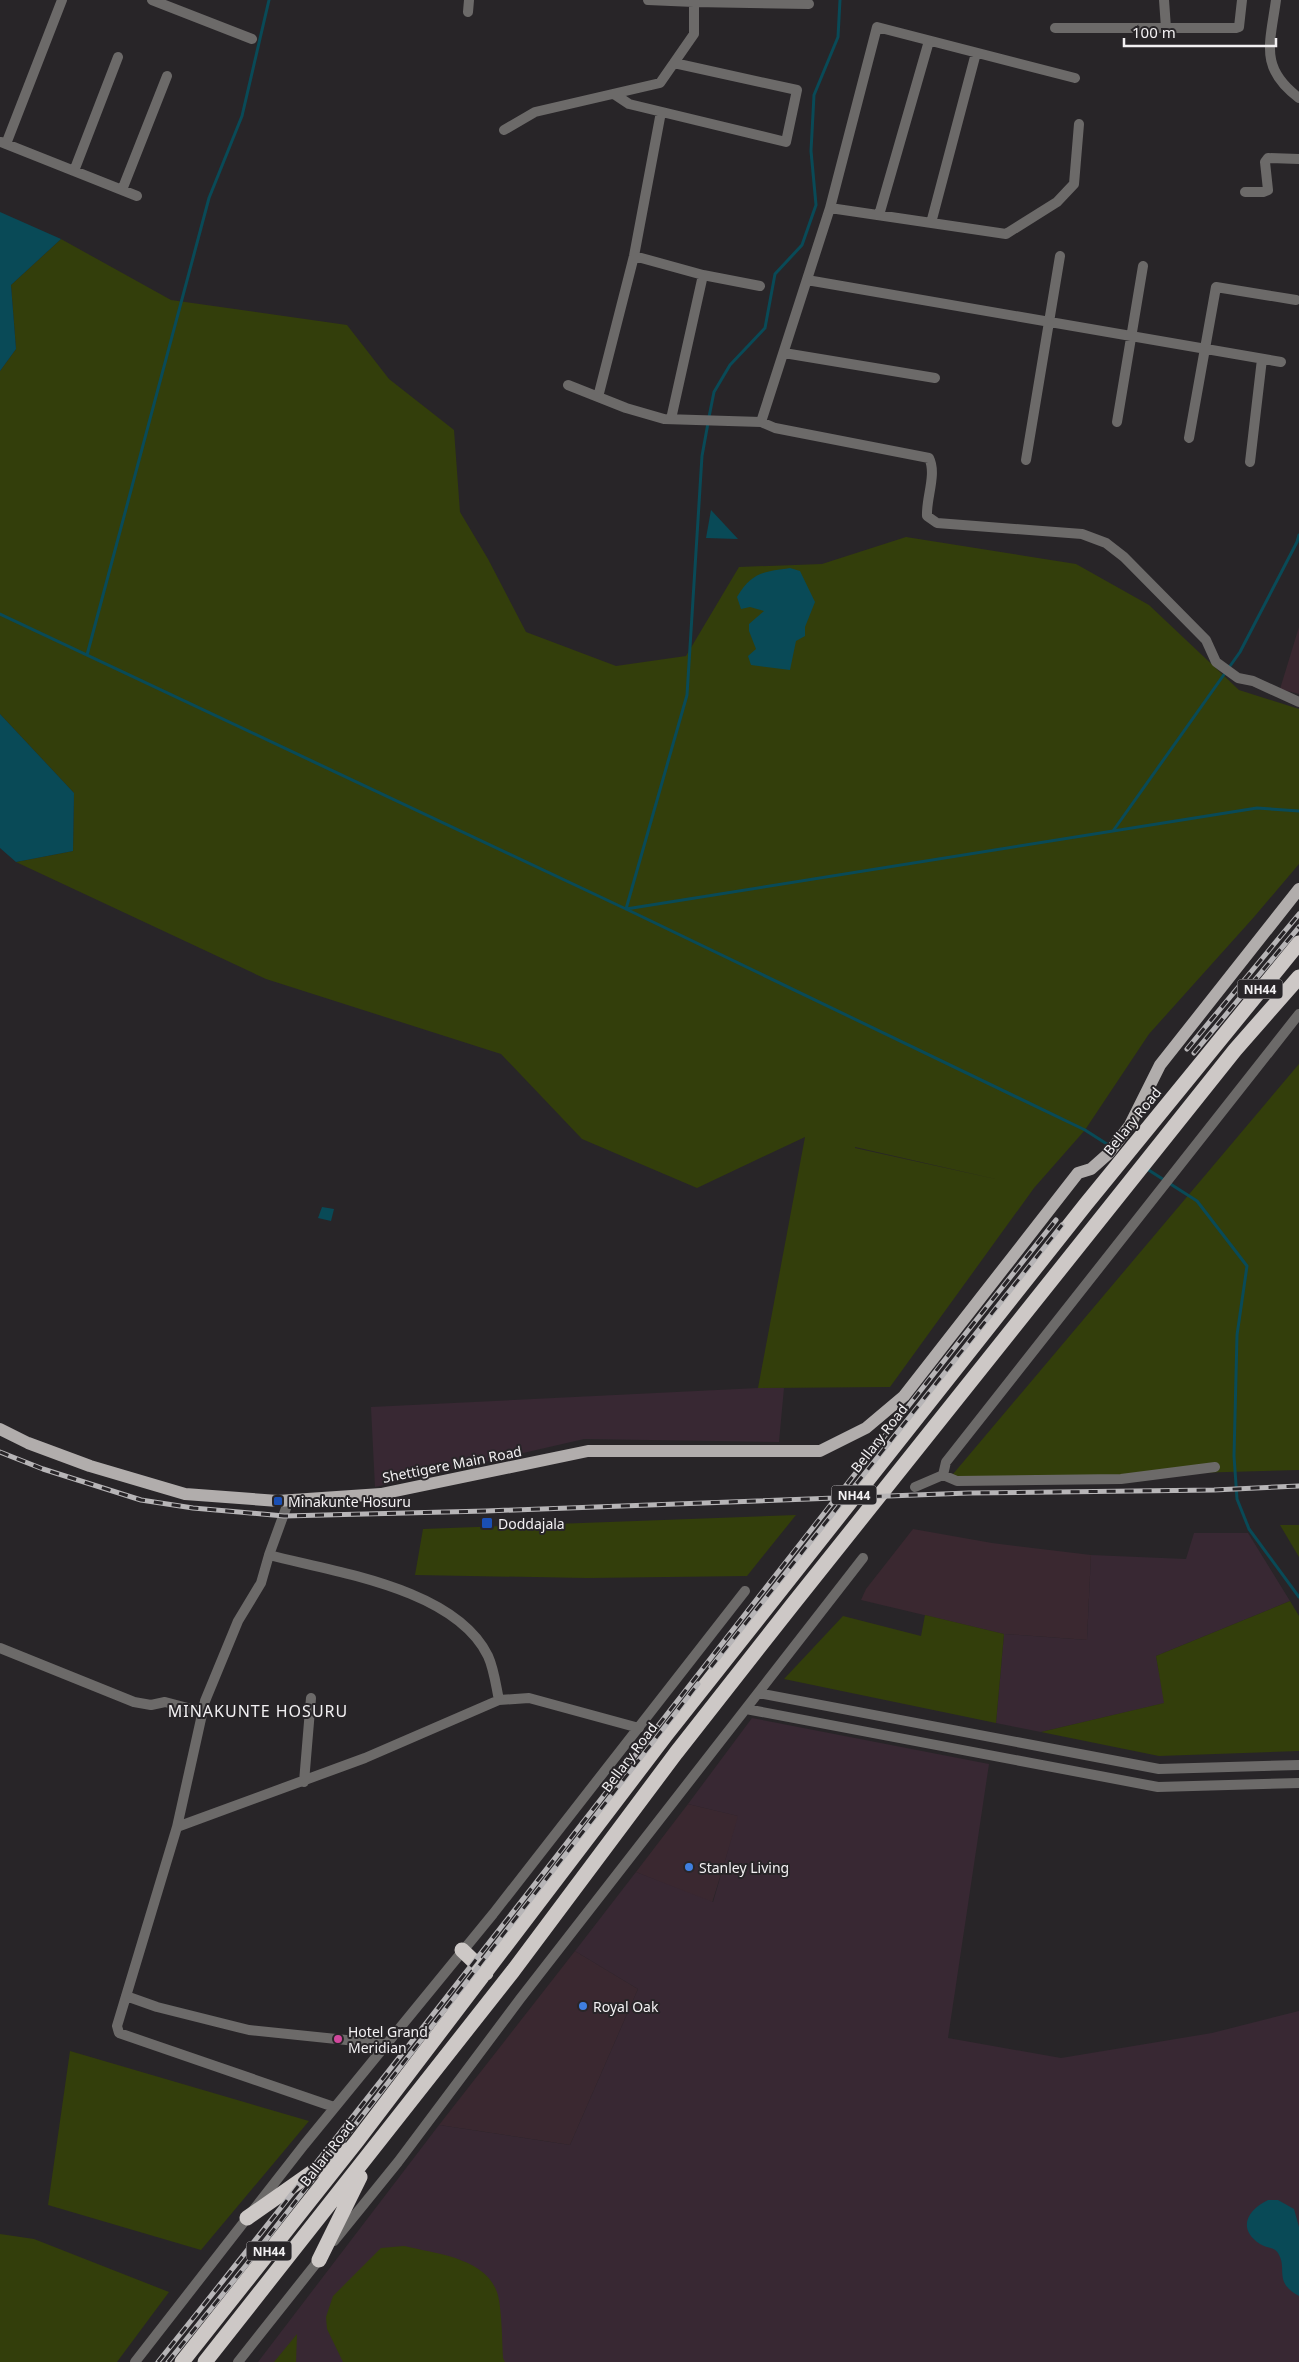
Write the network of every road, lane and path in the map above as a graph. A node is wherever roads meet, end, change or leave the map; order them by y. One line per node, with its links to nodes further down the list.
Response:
1 (62, 0): 25 (street)
2 (152, 0): 13 (street)
3 (469, 0): 10 (street)
4 (648, 0): 8 (street)
5 (1164, 0): 12 (street)
6 (1242, 0): 12 (street)
7 (1276, 0): 21 (street)
8 (694, 1): 9 (street); 17 (street)
9 (809, 4)
10 (468, 12)
11 (1055, 28): 12 (street)
12 (1166, 28)
13 (252, 39)
14 (929, 41): 15 (street); 31 (street); 32 (street)
15 (976, 53): 19 (street); 33 (street)
16 (118, 57): 27 (street)
17 (674, 63): 20 (street); 22 (street)
18 (167, 76): 28 (street)
19 (1075, 78)
20 (614, 94): 22 (street); 24 (street)
21 (1299, 98)
22 (660, 112): 34 (street)
23 (1080, 124): 33 (street)
24 (504, 130)
25 (3, 143): 27 (street)
26 (1299, 159): 29 (street)
27 (74, 171): 28 (street)
28 (122, 190): 30 (street)
29 (1245, 192)
30 (137, 196)
31 (830, 208): 32 (street); 38 (street)
32 (879, 215): 33 (street)
33 (931, 223)
34 (634, 256): 37 (street); 49 (street)
35 (1060, 256): 41 (street)
36 (1143, 266): 42 (street)
37 (703, 275): 39 (street); 50 (street)
38 (807, 280): 41 (street); 44 (street)
39 (760, 286)
40 (1296, 300): 43 (street)
41 (1048, 322): 42 (street); 54 (street)
42 (1131, 336): 43 (street); 52 (street)
43 (1204, 349): 45 (street); 53 (street)
44 (784, 353): 47 (street); 51 (street)
45 (1262, 359): 46 (street); 55 (street)
46 (1280, 362)
47 (935, 378)
48 (568, 385): 49 (street)
49 (598, 397): 50 (street)
50 (671, 419): 51 (street)
51 (761, 422): 56 (street)
52 (1117, 422)
53 (1190, 438)
54 (1026, 460)
55 (1250, 462)
56 (1299, 702)
57 (1299, 889): 65 (main road, Shettigere Main Road)
58 (1299, 943): 81 (highway, Bellary Road / NH44)
59 (1299, 977): 86 (highway, NH44)
60 (1299, 1014): 63 (street)
61 (0, 1429): 65 (main road, Shettigere Main Road)
62 (1215, 1467): 63 (street)
63 (944, 1475): 64 (street)
64 (915, 1487)
65 (289, 1500): 66 (street)
66 (269, 1555): 72 (street); 74 (street)
67 (863, 1558): 70 (street)
68 (745, 1591): 75 (street)
69 (0, 1648): 74 (street)
70 (758, 1693): 73 (street); 76 (street)
71 (311, 1698): 77 (street)
72 (499, 1700): 75 (street); 77 (street)
73 (746, 1710): 78 (street); 88 (street)
74 (203, 1712): 79 (street)
75 (639, 1728): 80 (street)
76 (1299, 1765)
77 (304, 1782): 79 (street)
78 (1299, 1783)
79 (177, 1827): 82 (street)
80 (462, 1950): 81 (highway); 83 (street)
81 (490, 1967): 85 (highway, Ballari Road / NH44)
82 (126, 1996): 83 (street); 84 (street)
83 (385, 2044): 84 (street)
84 (334, 2107): 87 (street)
85 (357, 2141): 87 (highway); 90 (highway, Ballari Road / NH44)
86 (375, 2147): 88 (highway); 91 (highway, NH44)
87 (247, 2218): 89 (street)
88 (319, 2260): 92 (street)
89 (135, 2362)
90 (182, 2362)
91 (205, 2362)
92 (238, 2362)

